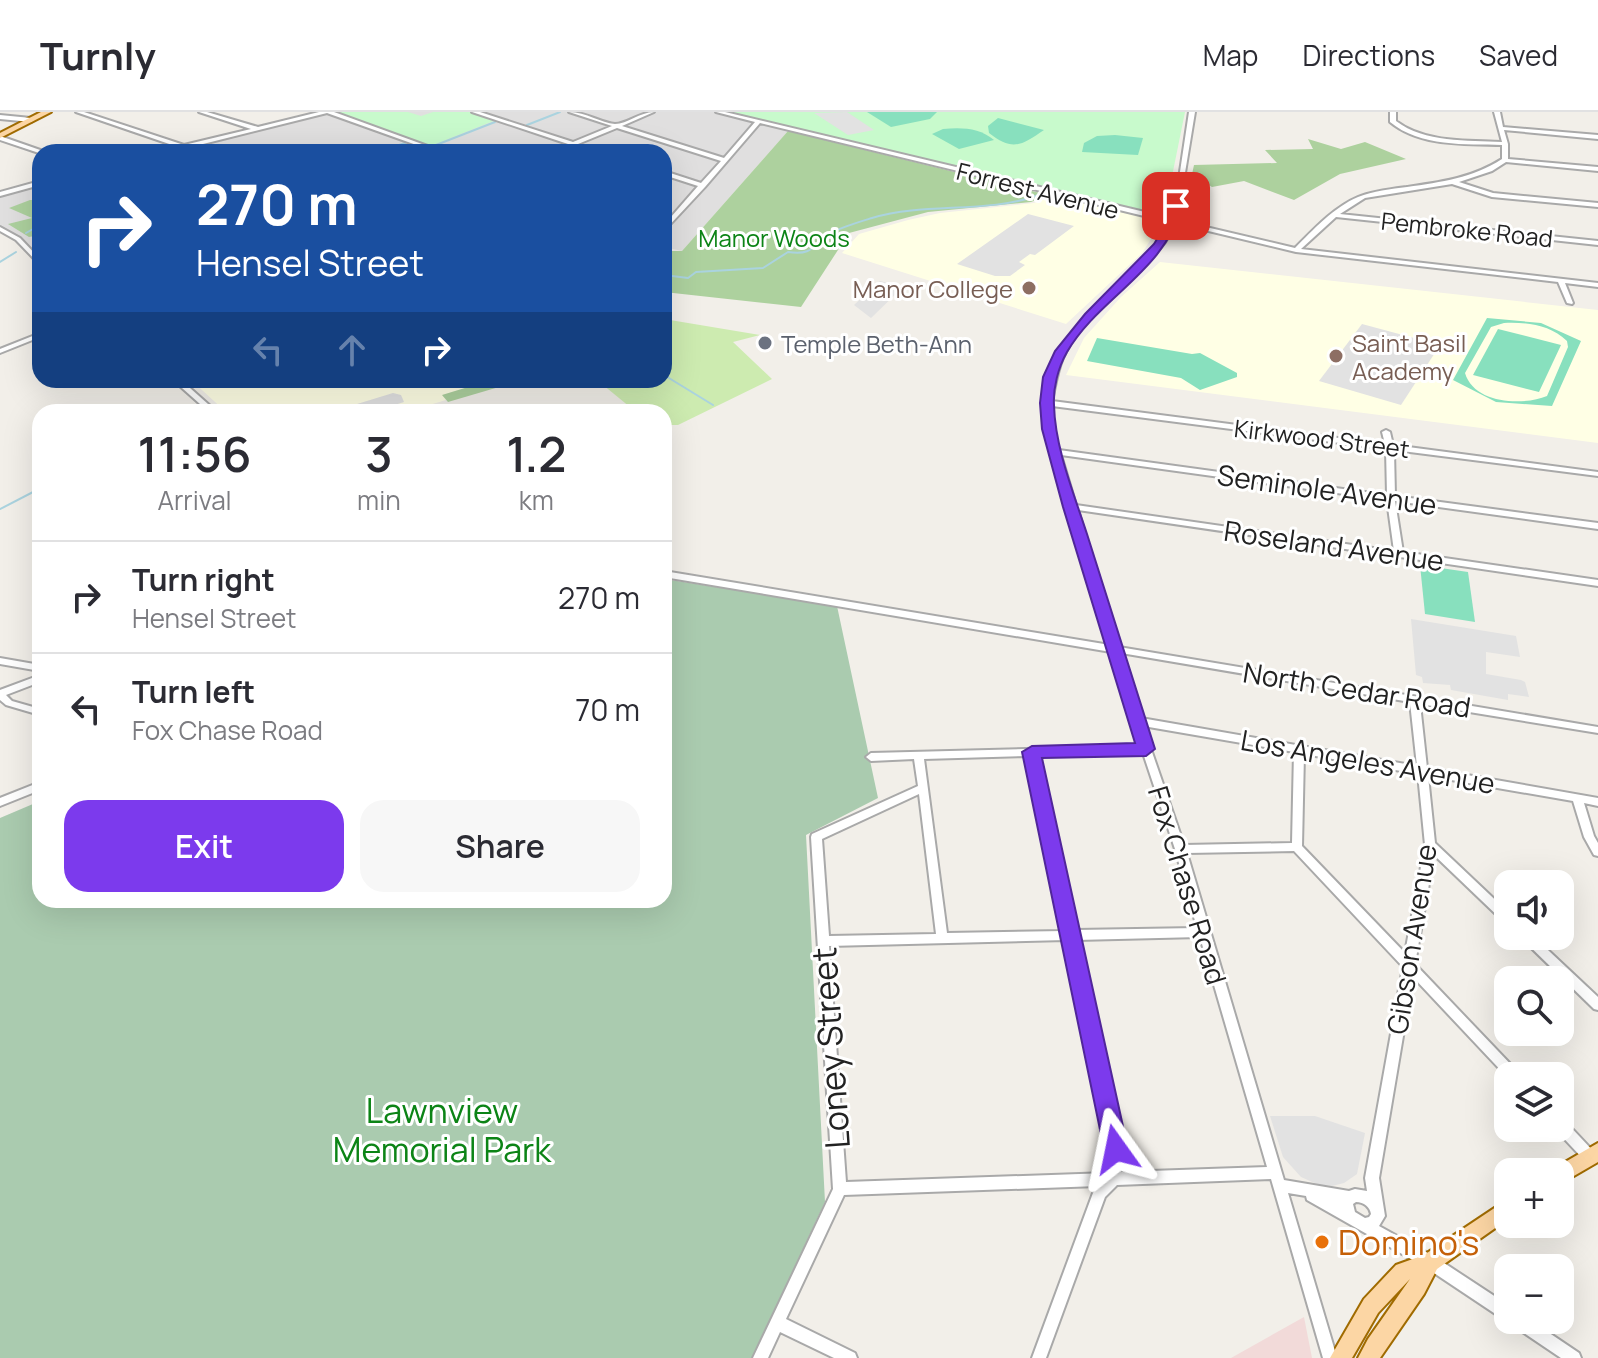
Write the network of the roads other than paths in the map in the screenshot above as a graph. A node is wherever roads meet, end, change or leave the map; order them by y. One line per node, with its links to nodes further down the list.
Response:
1 (47, 112): 13 (main road)
2 (79, 112): 20 (street)
3 (202, 112): 17 (street)
4 (323, 112): 17 (street); 22 (street)
5 (475, 112): 23 (street)
6 (572, 112): 15 (street)
7 (651, 112): 15 (street)
8 (719, 112): 14 (street, Forrest Avenue)
9 (1192, 112): 38 (street, Fox Chase Road)
10 (1393, 112): 25 (street)
11 (1497, 112): 16 (street)
12 (0, 117): 13 (street)
13 (31, 120): 18 (main road)
14 (758, 122): 27 (street); 38 (street, Forrest Avenue)
15 (618, 126): 24 (street); 27 (street)
16 (1502, 128): 19 (street); 25 (street)
17 (258, 129): 21 (street)
18 (0, 136): 26 (street)
19 (1598, 137)
20 (175, 144)
21 (196, 144)
22 (417, 144)
23 (571, 144)
24 (576, 144)
25 (1505, 144): 28 (street)
26 (32, 148)
27 (725, 160): 33 (street)
28 (1505, 160): 29 (street); 31 (street)
29 (1598, 169)
30 (672, 176): 33 (street)
31 (1449, 181): 35 (street); 36 (street)
32 (32, 185): 34 (street)
33 (703, 186): 37 (street)
34 (0, 194)
35 (1598, 205)
36 (1337, 215): 40 (street, Pembroke Road); 41 (street)
37 (672, 221)
38 (1171, 222): 41 (street, Forrest Avenue); 49 (street, Fox Chase Road)
39 (0, 229): 42 (street)
40 (1598, 243)
41 (1296, 250): 43 (street, Forrest Avenue)
42 (32, 254)
43 (1561, 281): 44 (street, Forrest Avenue); 45 (street)
44 (1598, 285)
45 (1570, 303)
46 (32, 338): 47 (street)
47 (0, 351)
48 (186, 388): 50 (street)
49 (1047, 403): 52 (street, Kirkwood Street); 53 (street, Fox Chase Road)
50 (204, 404)
51 (1386, 432): 52 (street)
52 (1390, 447): 54 (street, Kirkwood Street); 55 (street)
53 (1055, 452): 55 (street, Seminole Avenue); 56 (street, Fox Chase Road)
54 (1598, 474)
55 (1391, 498): 57 (street, Seminole Avenue); 58 (street)
56 (1071, 507): 58 (street, Roseland Avenue); 61 (street, Fox Chase Road)
57 (1598, 526)
58 (1399, 554): 60 (street, Roseland Avenue)
59 (672, 575): 61 (street, North Cedar Road)
60 (1598, 583)
61 (1115, 648): 66 (street, North Cedar Road); 68 (street, Fox Chase Road)
62 (0, 661): 63 (street)
63 (32, 667)
64 (32, 681): 65 (street)
65 (0, 695): 67 (street)
66 (1415, 699): 69 (street, North Cedar Road); 75 (street, Gibson Avenue)
67 (32, 710)
68 (1137, 721): 70 (street, Fox Chase Road); 71 (street, Los Angeles Avenue)
69 (1598, 730)
70 (1146, 749): 72 (street); 83 (street, Fox Chase Road)
71 (1299, 749): 75 (street, Los Angeles Avenue); 82 (street)
72 (1032, 752): 73 (street); 87 (street)
73 (919, 756): 74 (street); 76 (street)
74 (871, 757)
75 (1422, 771): 78 (street, Los Angeles Avenue); 81 (street, Gibson Avenue)
76 (923, 788): 88 (street); 89 (street, Loney Street)
77 (32, 789): 79 (street)
78 (1577, 798): 80 (street, Los Angeles Avenue); 84 (street)
79 (0, 802)
80 (1598, 802)
81 (1430, 845): 85 (street); 91 (street, Gibson Avenue)
82 (1297, 847): 83 (street); 91 (street)
83 (1180, 849): 86 (street, Fox Chase Road)
84 (1598, 852)
85 (1494, 906)
86 (1203, 932): 87 (street); 98 (street, Fox Chase Road)
87 (1070, 935): 88 (street); 97 (street)
88 (942, 939): 89 (street)
89 (823, 941): 99 (street, Loney Street)
90 (1540, 950): 92 (street)
91 (1408, 962): 93 (street); 102 (street, Gibson Avenue)
92 (1598, 1005)
93 (1501, 1062)
94 (1574, 1137): 95 (street)
95 (1594, 1155): 96 (main road)
96 (1574, 1167)
97 (1114, 1179): 98 (street); 99 (street); 113 (street)
98 (1276, 1179): 100 (street); 114 (street, Fox Chase Road)
99 (840, 1189): 109 (street, Loney Street)
100 (1306, 1192): 101 (street); 103 (street)
101 (1348, 1197): 102 (street); 103 (street)
102 (1377, 1212): 105 (street); 106 (street)
103 (1349, 1216): 105 (street)
104 (1494, 1218): 107 (main road)
105 (1364, 1225): 106 (street)
106 (1397, 1243): 107 (street)
107 (1430, 1262): 108 (street); 115 (main road); 116 (main road)
108 (1494, 1305)
109 (776, 1322): 111 (street, Loney Street); 112 (street)
110 (1538, 1334): 117 (street)
111 (760, 1358)
112 (850, 1358)
113 (1039, 1358)
114 (1330, 1358)
115 (1340, 1358)
116 (1368, 1358)
117 (1574, 1358)

